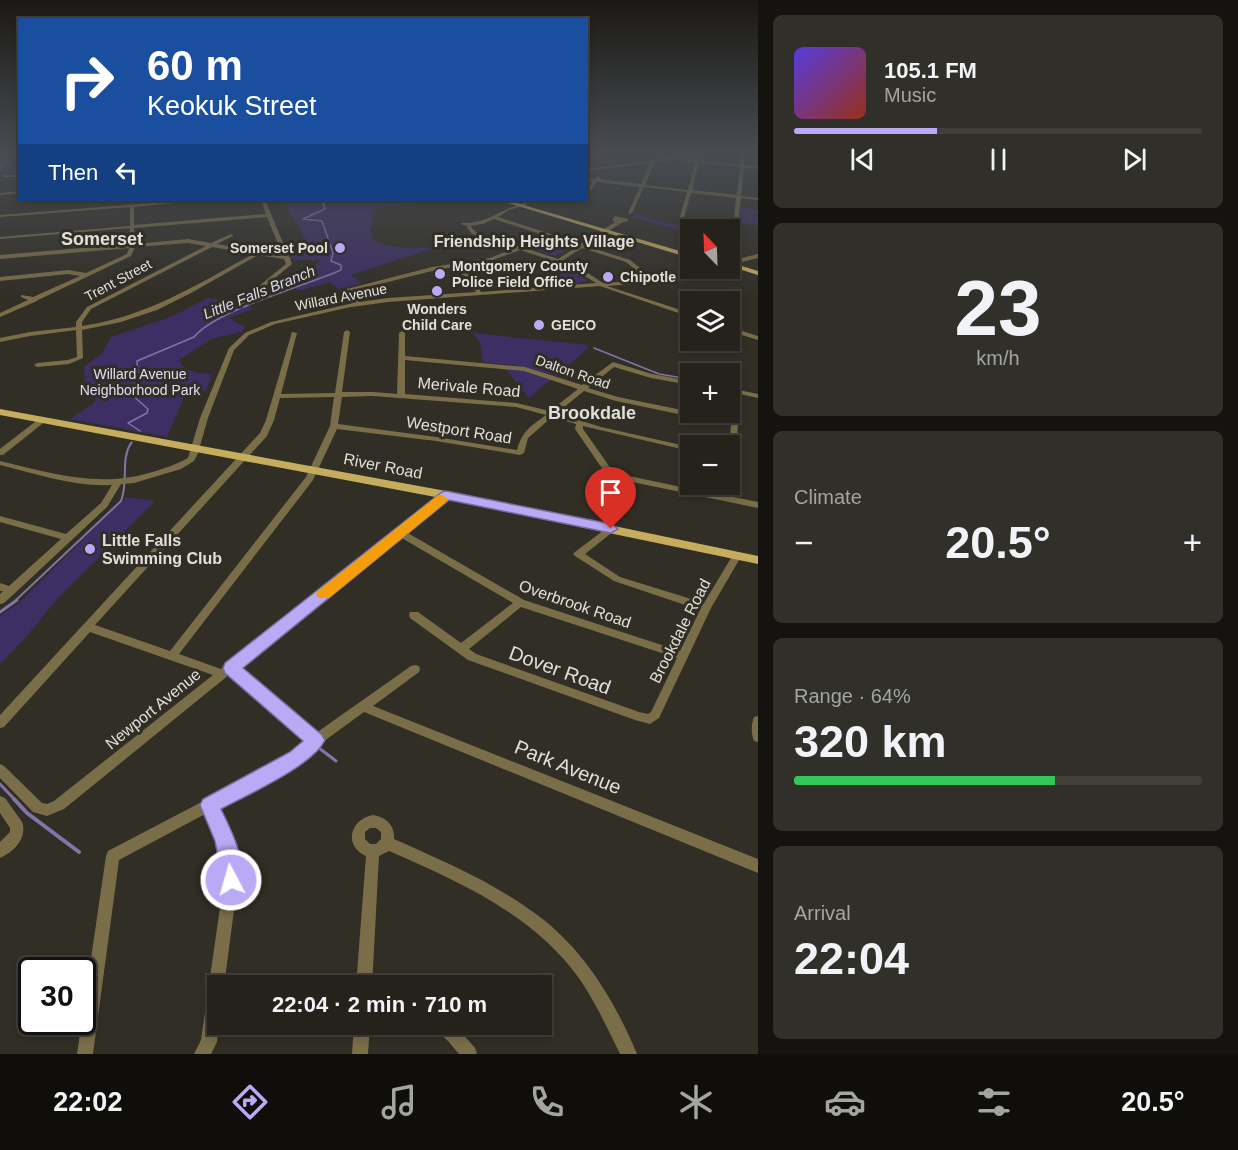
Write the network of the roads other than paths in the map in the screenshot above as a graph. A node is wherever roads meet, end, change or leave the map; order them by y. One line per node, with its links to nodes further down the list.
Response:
1 (636, 200): 10 (street)
2 (686, 200): 14 (street)
3 (739, 200): 15 (street)
4 (161, 201): 8 (street)
5 (263, 201): 11 (street)
6 (505, 201): 9 (main road)
7 (511, 201): 9 (main road)
8 (132, 205): 12 (street); 18 (street)
9 (521, 205): 13 (street); 20 (main road)
10 (630, 213)
11 (270, 215): 18 (street); 31 (street)
12 (0, 216)
13 (494, 218): 19 (street); 25 (street)
14 (681, 219)
15 (736, 219)
16 (619, 222): 20 (street)
17 (461, 225): 19 (street)
18 (132, 227): 22 (street); 24 (street)
19 (473, 227): 26 (street)
20 (607, 230): 25 (street); 27 (main road)
21 (231, 235): 23 (street, Trent Street)
22 (0, 238)
23 (213, 244): 24 (street); 28 (street); 49 (street, Trent Street)
24 (132, 245): 30 (street); 36 (street)
25 (581, 246): 33 (street); 40 (street)
26 (520, 248): 33 (street); 34 (street)
27 (680, 252)
28 (256, 254): 31 (street); 49 (street)
29 (758, 255): 32 (street)
30 (0, 257)
31 (288, 258): 45 (street)
32 (740, 260)
33 (558, 261): 41 (street)
34 (454, 265): 42 (street); 46 (street)
35 (740, 266): 37 (main road)
36 (88, 275): 39 (street); 44 (street)
37 (758, 275)
38 (680, 278): 40 (street, Willard Avenue)
39 (0, 279)
40 (651, 280): 41 (street, Willard Avenue)
41 (599, 284): 42 (street, Willard Avenue); 47 (street)
42 (480, 294): 46 (street, Willard Avenue)
43 (23, 296): 44 (street)
44 (35, 300): 48 (street)
45 (240, 304)
46 (358, 304): 74 (street, Willard Avenue)
47 (680, 312)
48 (0, 315)
49 (79, 328): 55 (street); 57 (street)
50 (347, 332): 61 (street)
51 (740, 332): 54 (street)
52 (294, 333): 63 (street)
53 (402, 333): 56 (street)
54 (758, 338)
55 (0, 339)
56 (402, 358): 59 (street, Dalton Road); 62 (street)
57 (37, 365)
58 (680, 381): 59 (street, Westport Road)
59 (583, 388): 66 (street, Dalton Road); 67 (street, Westport Road)
60 (740, 392): 64 (street)
61 (339, 394): 62 (street, Merivale Road); 63 (street, Merivale Road); 71 (street)
62 (401, 395): 67 (street, Merivale Road)
63 (277, 396): 76 (street)
64 (758, 396)
65 (0, 412): 68 (main road, River Road)
66 (680, 412)
67 (551, 414): 70 (street, Merivale Road); 71 (street, Westport Road)
68 (43, 420): 74 (main road, River Road); 75 (street)
69 (734, 423): 72 (street)
70 (580, 424): 73 (street, Merivale Road); 82 (street)
71 (334, 426): 78 (street)
72 (733, 435)
73 (680, 447)
74 (195, 448): 76 (main road, River Road); 79 (street)
75 (0, 453)
76 (244, 457): 78 (main road, River Road); 96 (street)
77 (0, 463): 79 (street)
78 (314, 470): 80 (main road, River Road); 98 (street)
79 (124, 482): 87 (street)
80 (446, 495): 85 (main road, River Road); 86 (street, Newport Avenue)
81 (729, 495): 82 (street)
82 (729, 500): 83 (street)
83 (758, 505)
84 (0, 519): 87 (street)
85 (611, 529): 88 (main road, River Road); 94 (street)
86 (401, 533): 93 (street, Overbrook Road); 101 (street, Newport Avenue)
87 (69, 538): 91 (street)
88 (737, 555): 89 (main road, River Road); 94 (street, Brookdale Road)
89 (758, 560)
90 (0, 587): 91 (street)
91 (12, 590): 92 (street)
92 (0, 600)
93 (520, 603): 97 (street); 99 (street, Overbrook Road)
94 (706, 608): 99 (street, Brookdale Road)
95 (414, 615): 97 (street, Dover Road)
96 (88, 627): 98 (street); 105 (street)
97 (462, 648): 103 (street, Dover Road)
98 (172, 656): 101 (street)
99 (683, 656): 103 (street, Brookdale Road)
100 (415, 669): 102 (street)
101 (227, 671): 107 (street); 108 (street, Newport Avenue)
102 (364, 707): 107 (street); 114 (street, Park Avenue)
103 (650, 719)
104 (758, 721): 106 (street)
105 (0, 723)
106 (758, 737)
107 (316, 740): 110 (street)
108 (0, 770)
109 (0, 802): 112 (street)
110 (210, 805): 118 (street); 119 (street)
111 (387, 843): 113 (street); 113 (street); 122 (street)
112 (0, 851)
113 (373, 851): 115 (street)
114 (758, 866)
115 (366, 975)
116 (361, 1035): 120 (street)
117 (454, 1035): 121 (street)
118 (85, 1054)
119 (202, 1054)
120 (360, 1054)
121 (469, 1054)
122 (629, 1054)

